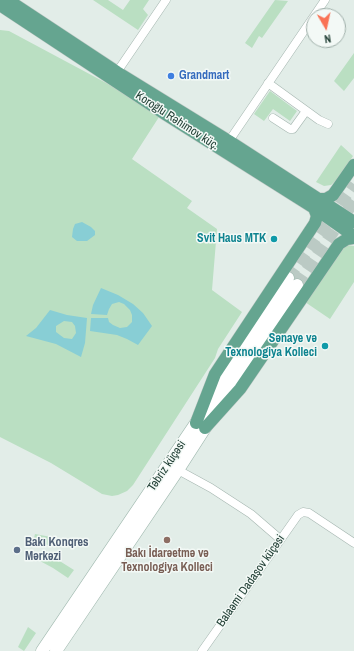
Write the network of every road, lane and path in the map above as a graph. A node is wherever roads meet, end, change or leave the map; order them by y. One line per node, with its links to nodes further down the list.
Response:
1 (166, 0): 4 (street)
2 (325, 0): 5 (street)
3 (3, 5): 4 (main road, Koroğlu Rəhimov küç.); 11 (main road, Koroğlu Rəhimov küç.)
4 (117, 72): 9 (main road, Koroğlu Rəhimov küç.)
5 (268, 83): 6 (street); 9 (street)
6 (306, 111): 7 (street); 8 (street)
7 (273, 118)
8 (328, 124)
9 (229, 141): 11 (main road, Koroğlu Rəhimov küç.)
10 (354, 165): 11 (main road)
11 (317, 204): 12 (main road, Koroğlu Rəhimov küç.); 13 (main road, Koroğlu Rəhimov küç.); 15 (main road)
12 (354, 222)
13 (354, 237): 15 (main road)
14 (293, 282): 15 (main road, Təbriz küçəsi)
15 (200, 425): 16 (main road, Təbriz küçəsi); 19 (main road, Təbriz küçəsi)
16 (178, 470): 17 (street); 20 (main road, Təbriz küçəsi)
17 (280, 539): 18 (street, Balaəmi Dadaşov küçəsi); 21 (street, Balaəmi Dadaşov küçəsi)
18 (354, 543)
19 (42, 651)
20 (56, 651)
21 (202, 651)

